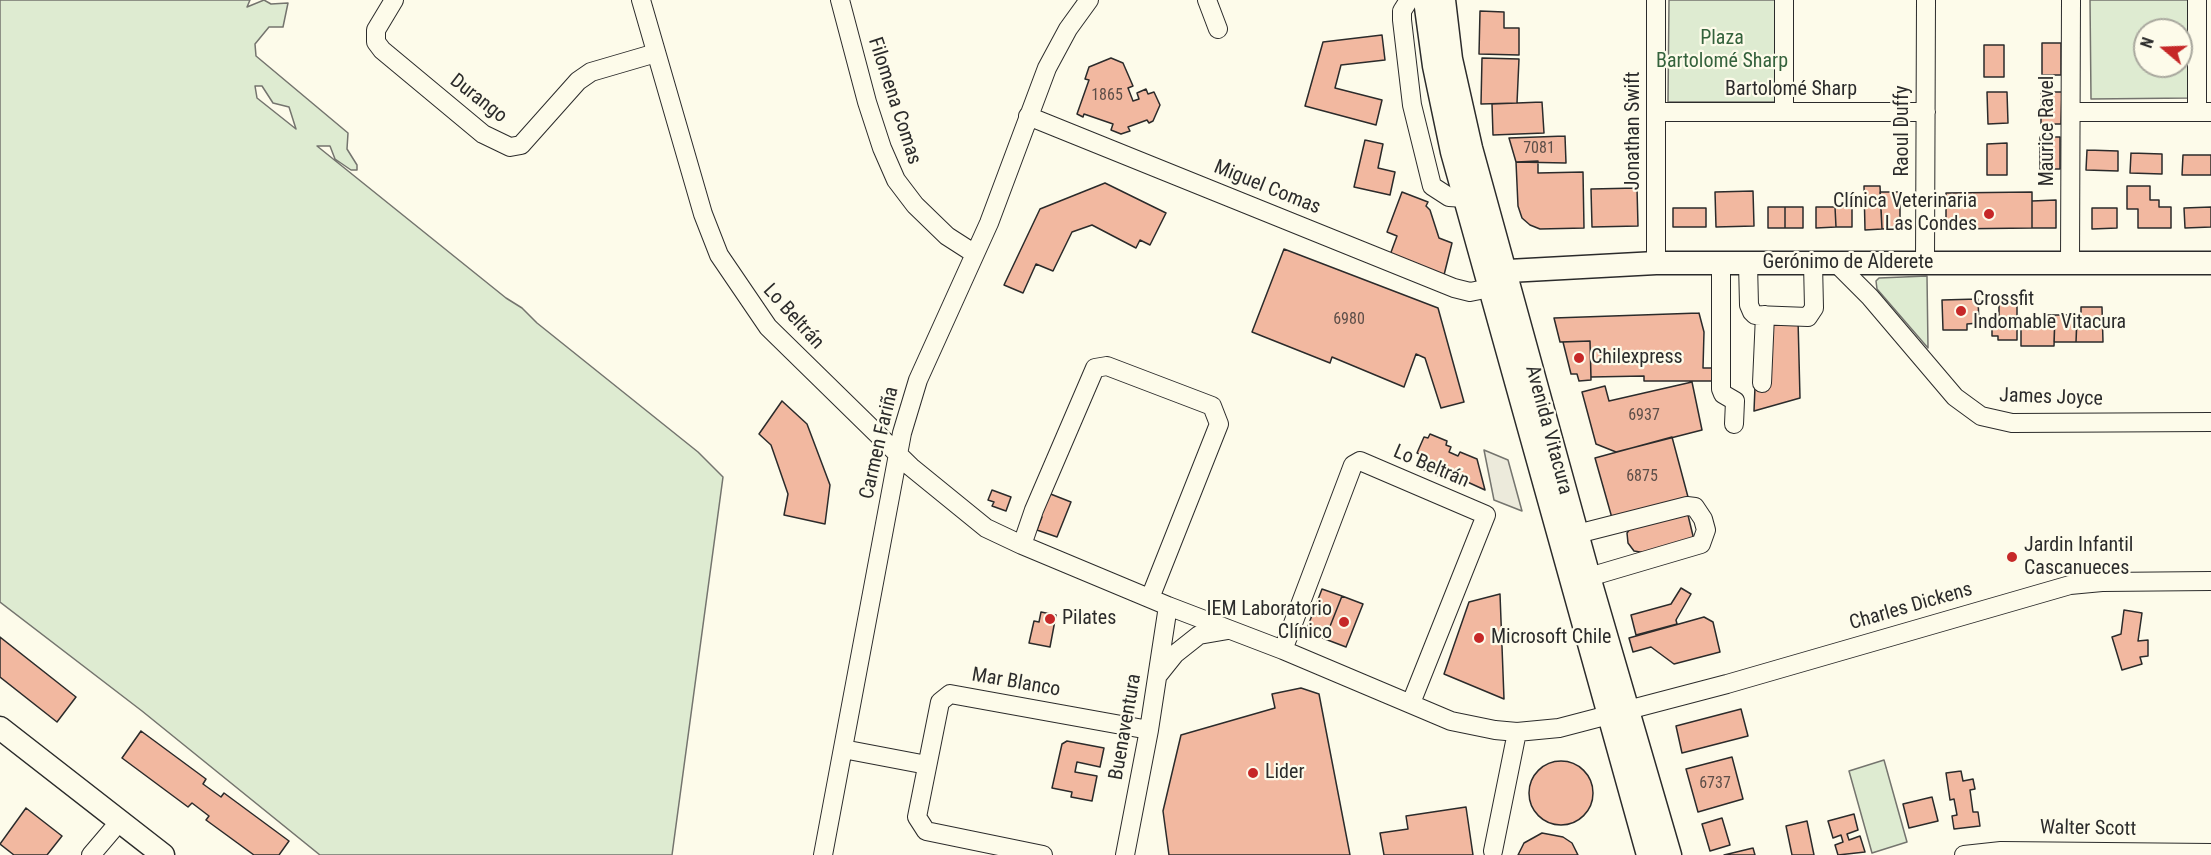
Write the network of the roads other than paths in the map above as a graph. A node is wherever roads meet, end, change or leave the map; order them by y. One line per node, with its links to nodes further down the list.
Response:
1 (394, 0): 14 (street, Durango)
2 (641, 0): 14 (street, Lo Beltrán)
3 (840, 0): 22 (street, Filomena Comas)
4 (1089, 0): 20 (street, Carmen Fariña)
5 (1207, 0): 13 (street)
6 (1409, 0): 21 (street)
7 (1656, 0): 15 (street, Jonathan Swift)
8 (1784, 0): 16 (street)
9 (1926, 0): 17 (street, Raoul Duffy)
10 (2071, 0): 18 (street, Maurice Ravel)
11 (2197, 0): 19 (street)
12 (1437, 2): 21 (main road, Avenida Vitacura); 31 (main road, Avenida Vitacura)
13 (1218, 29)
14 (656, 53): 37 (street, Lo Beltrán)
15 (1656, 112): 16 (street, Bartolomé Sharp); 25 (street, Jonathan Swift)
16 (1784, 112): 17 (street, Bartolomé Sharp)
17 (1926, 112): 30 (street, Raoul Duffy)
18 (2071, 112): 19 (street); 23 (street, Maurice Ravel)
19 (2204, 112)
20 (1029, 116): 22 (street, Carmen Fariña); 31 (street, Miguel Comas)
21 (1465, 198): 31 (main road, Avenida Vitacura)
22 (975, 254): 37 (street, Carmen Fariña)
23 (2070, 262): 24 (main road, Gerónimo de Alderete); 30 (main road, Gerónimo de Alderete)
24 (2211, 262)
25 (1656, 263): 26 (main road, Gerónimo de Alderete); 31 (main road, Gerónimo de Alderete)
26 (1721, 263): 27 (main road, Gerónimo de Alderete); 36 (street)
27 (1748, 263): 28 (main road, Gerónimo de Alderete); 33 (street)
28 (1825, 263): 29 (main road, Gerónimo de Alderete); 32 (street, James Joyce); 33 (street)
29 (1867, 263): 30 (main road, Gerónimo de Alderete); 32 (street)
30 (1925, 263)
31 (1493, 277): 38 (main road, Avenida Vitacura); 48 (main road, Avenida Vitacura)
32 (1870, 297): 35 (street, James Joyce)
33 (1765, 315): 34 (street)
34 (1762, 383)
35 (2211, 422)
36 (1734, 424)
37 (898, 454): 39 (street, Lo Beltrán); 52 (street, Carmen Fariña)
38 (1577, 534): 40 (main road, Avenida Vitacura); 40 (street)
39 (1022, 544): 42 (street, Lo Beltrán); 42 (street)
40 (1589, 577): 48 (main road, Avenida Vitacura)
41 (2211, 581): 48 (street, Charles Dickens)
42 (1150, 598): 43 (street, Lo Beltrán)
43 (1168, 606): 44 (street, Lo Beltrán); 46 (street, Buenaventura)
44 (1232, 630): 45 (street, Lo Beltrán); 46 (street)
45 (1283, 650): 47 (street, Lo Beltrán); 47 (street, Lo Beltrán)
46 (1158, 676): 50 (street, Buenaventura)
47 (1410, 703): 51 (street, Lo Beltrán)
48 (1618, 713): 51 (street, Lo Beltrán); 63 (main road, Avenida Vitacura); 64 (main road, Avenida Vitacura)
49 (0, 728): 54 (main road)
50 (1149, 730): 53 (street, Mar Blanco); 62 (street, Buenaventura)
51 (1517, 732): 55 (street)
52 (843, 749): 53 (street); 60 (street, Carmen Fariña)
53 (927, 765): 61 (street, Mar Blanco)
54 (120, 821): 58 (street); 59 (main road)
55 (1493, 851)
56 (2080, 853): 57 (street, Walter Scott); 65 (street, Walter Scott)
57 (2211, 853)
58 (91, 855)
59 (163, 855)
60 (823, 855)
61 (1043, 855)
62 (1125, 855)
63 (1648, 855)
64 (1670, 855)
65 (1964, 855)

